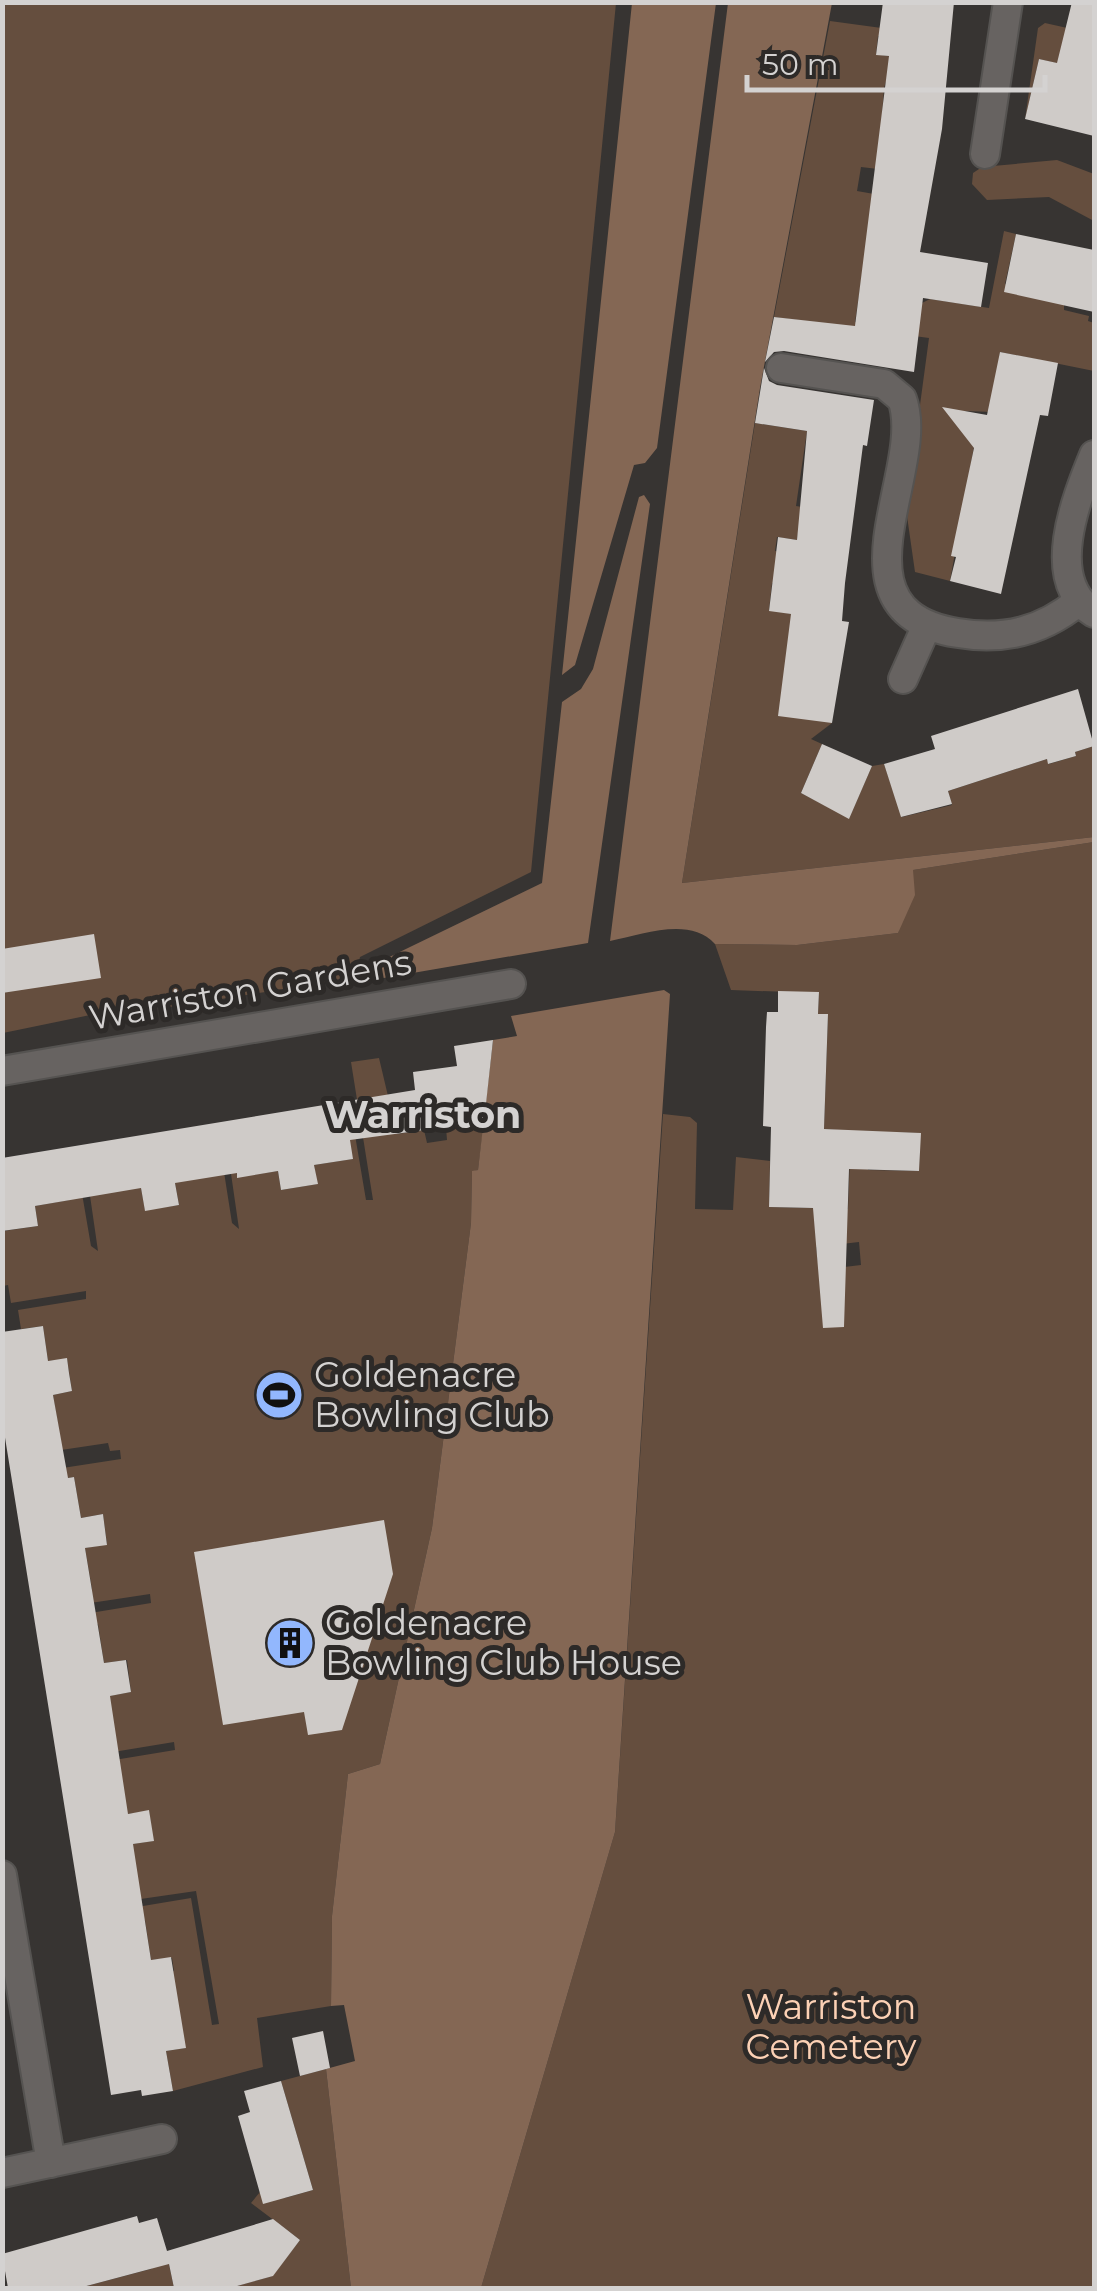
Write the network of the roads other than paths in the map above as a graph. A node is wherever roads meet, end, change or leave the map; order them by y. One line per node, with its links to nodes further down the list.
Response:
1 (1008, 2): 2 (street)
2 (985, 154)
3 (781, 368): 6 (street)
4 (1094, 455): 5 (street)
5 (1087, 607): 6 (street)
6 (926, 625): 7 (street)
7 (903, 679)
8 (511, 984): 9 (street, Warriston Gardens)
9 (2, 1071)
10 (2, 1875): 12 (street)
11 (162, 2139): 12 (street)
12 (50, 2163): 13 (street)
13 (2, 2173)

